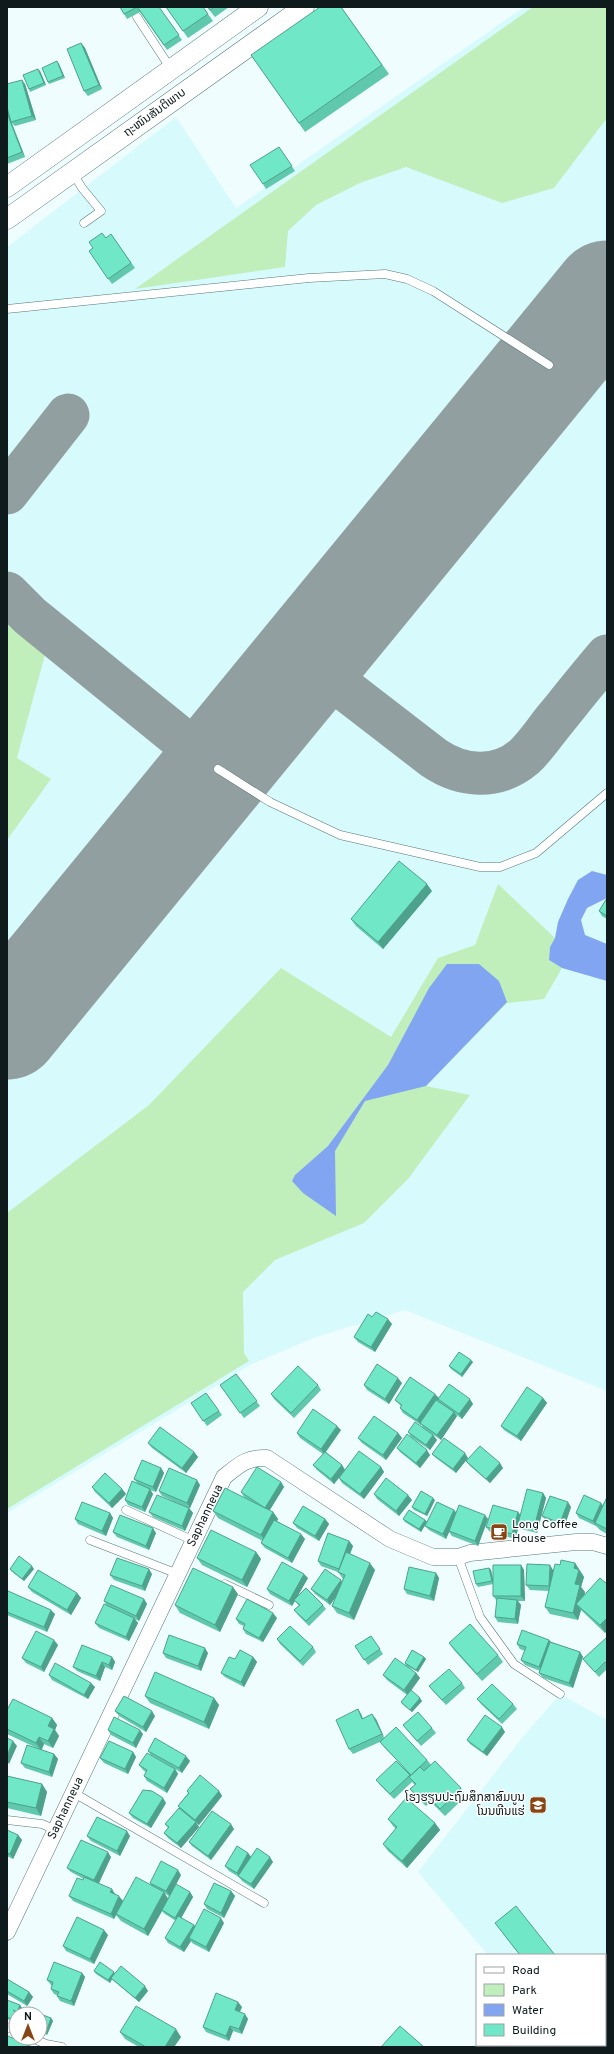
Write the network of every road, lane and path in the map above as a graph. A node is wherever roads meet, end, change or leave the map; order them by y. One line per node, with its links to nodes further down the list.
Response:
1 (258, 7): 4 (street)
2 (304, 7): 5 (street, ຖະໜົນສັນຕິພາບ)
3 (137, 17): 4 (lane)
4 (171, 69): 6 (street)
5 (73, 172): 7 (street, ຖະໜົນສັນຕິພາບ); 8 (lane)
6 (7, 187)
7 (7, 219)
8 (84, 222)
9 (7, 310): 10 (lane)
10 (549, 365)
11 (218, 769): 12 (lane)
12 (607, 793)
13 (126, 1510): 15 (lane)
14 (90, 1540): 18 (lane)
15 (194, 1541): 17 (street, Saphanneua); 18 (street, Saphanneua)
16 (607, 1546): 17 (street, Saphanneua)
17 (458, 1557): 21 (lane)
18 (184, 1569): 22 (street, Saphanneua)
19 (218, 1581): 20 (lane)
20 (268, 1605)
21 (560, 1694)
22 (74, 1793): 24 (street, Saphanneua); 25 (lane)
23 (7, 1820): 24 (lane)
24 (56, 1830): 26 (street, Saphanneua)
25 (264, 1903)
26 (7, 1932)
27 (48, 2044): 28 (lane)
28 (62, 2047)

